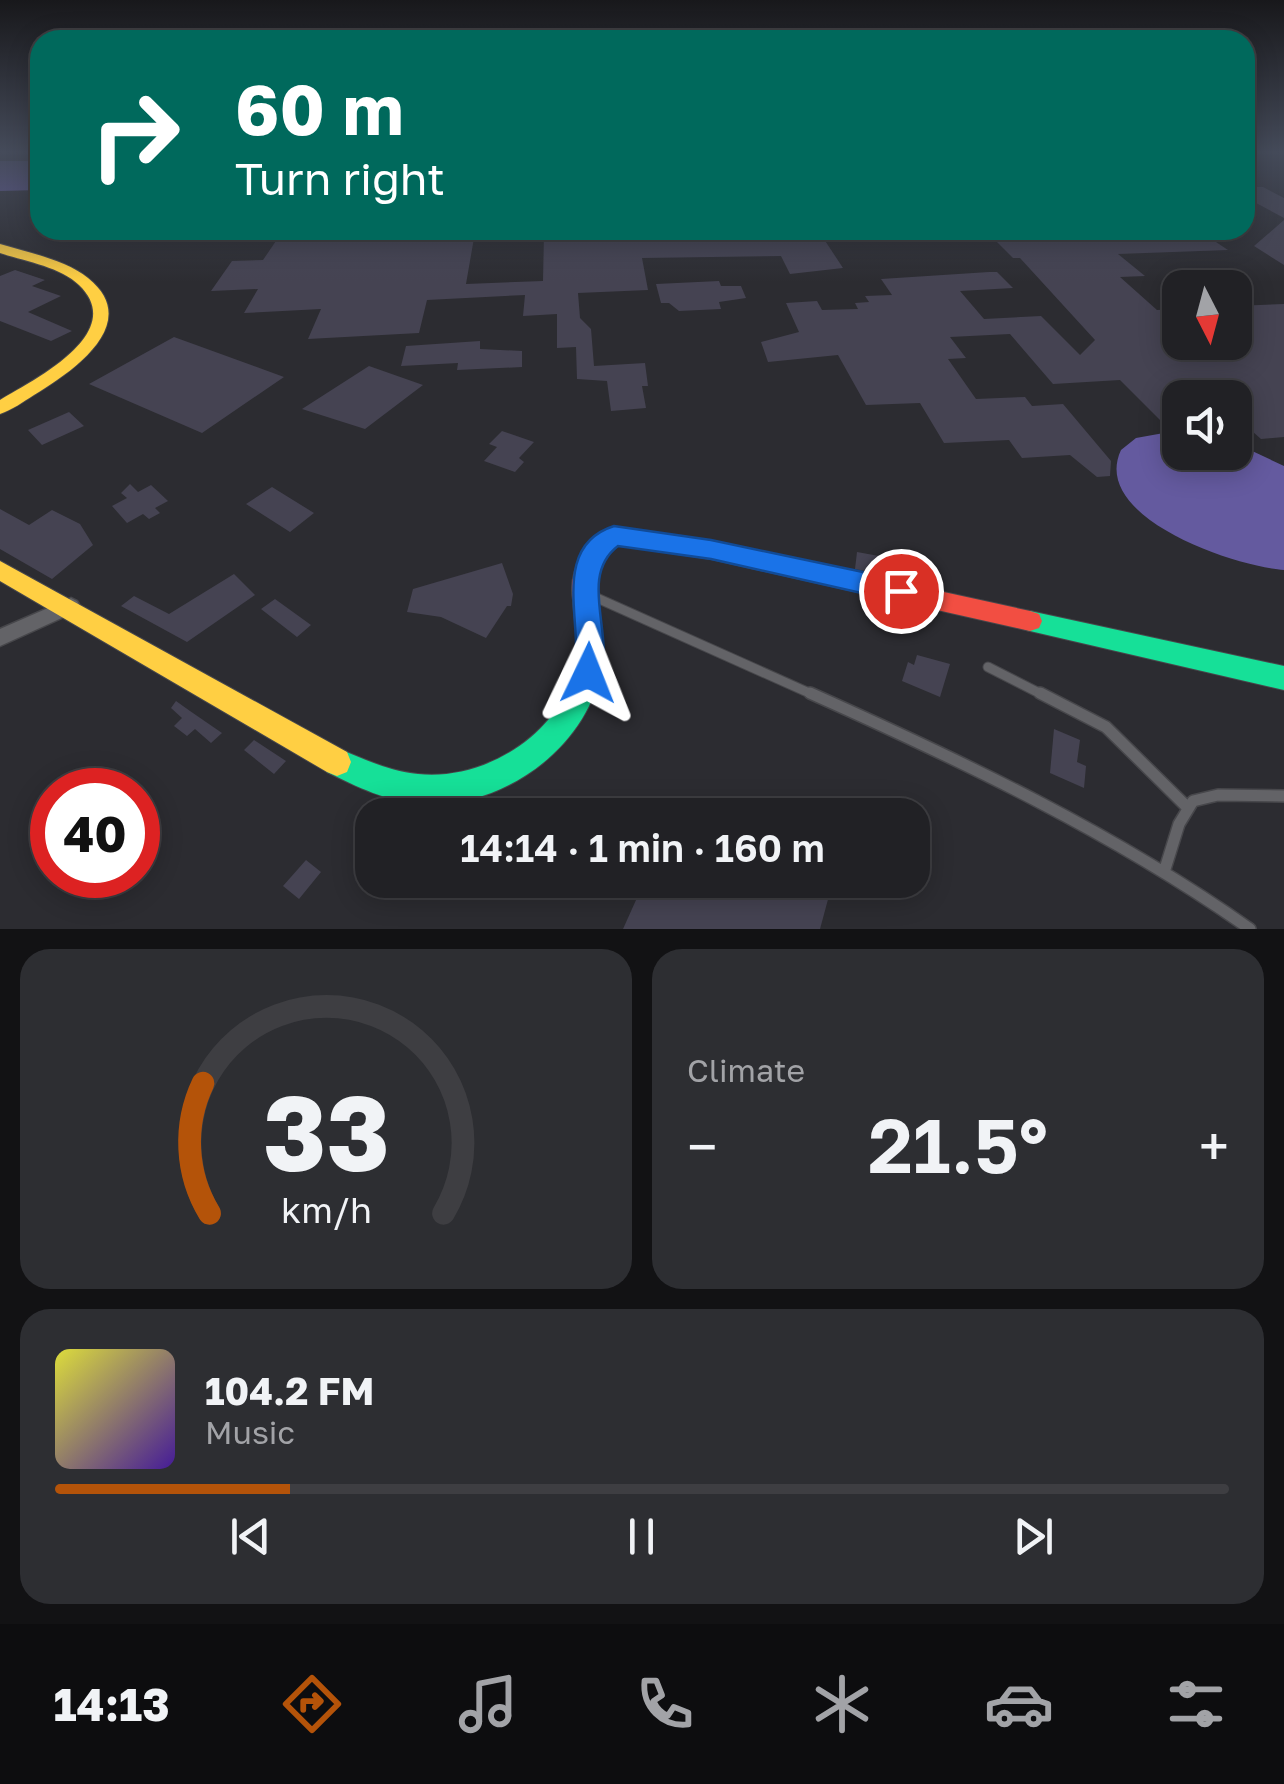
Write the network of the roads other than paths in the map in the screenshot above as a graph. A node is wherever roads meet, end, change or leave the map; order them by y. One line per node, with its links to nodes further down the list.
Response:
1 (0, 248): 2 (street)
2 (0, 408)
3 (4, 576): 5 (street)
4 (584, 593): 5 (street); 8 (street); 11 (lane)
5 (70, 606): 6 (street)
6 (0, 638)
7 (988, 667): 10 (lane)
8 (1284, 678)
9 (1284, 796): 10 (lane)
10 (1187, 807): 11 (lane)
11 (1165, 870): 12 (lane)
12 (1250, 929)

